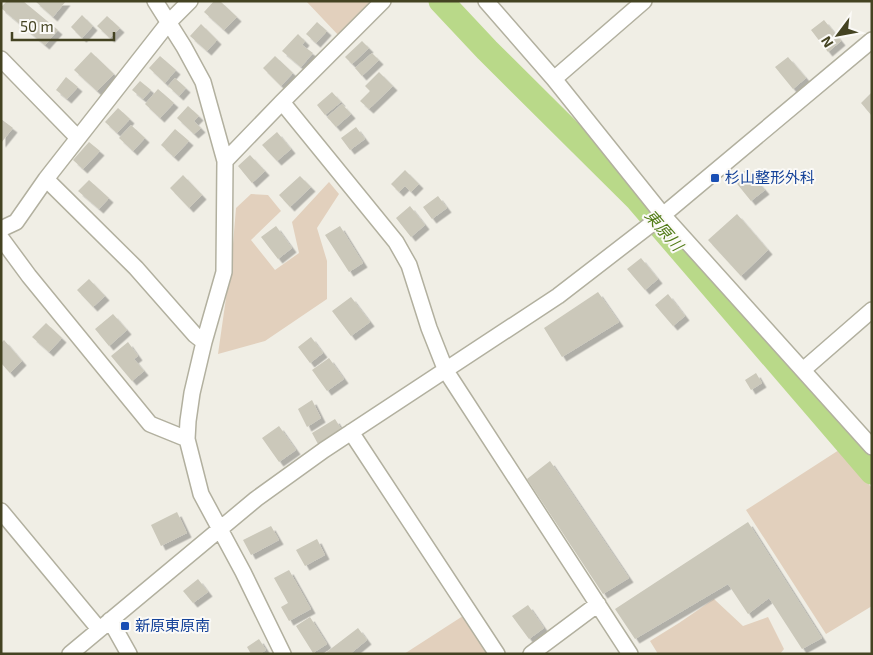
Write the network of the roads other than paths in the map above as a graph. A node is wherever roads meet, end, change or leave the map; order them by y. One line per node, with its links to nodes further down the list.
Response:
1 (155, 1): 6 (street)
2 (190, 1): 6 (street)
3 (383, 1): 10 (street)
4 (486, 1): 9 (street)
5 (644, 1): 9 (street)
6 (169, 22): 11 (street); 12 (street)
7 (872, 40): 14 (street)
8 (1, 60): 11 (street)
9 (554, 79): 14 (street)
10 (282, 102): 12 (street); 20 (street)
11 (78, 138): 13 (street)
12 (225, 161): 18 (street)
13 (46, 179): 15 (street); 18 (street)
14 (663, 215): 19 (street); 20 (street)
15 (1, 230)
16 (1, 238): 22 (street)
17 (872, 310): 19 (street)
18 (204, 342): 22 (street)
19 (803, 370): 23 (street)
20 (446, 371): 21 (street); 26 (street)
21 (352, 432): 25 (street); 31 (street)
22 (187, 439): 25 (street)
23 (872, 447)
24 (1, 511): 27 (street)
25 (219, 529): 27 (street); 30 (street)
26 (598, 604): 32 (street); 33 (street)
27 (105, 625): 28 (street); 29 (street)
28 (70, 654)
29 (129, 654)
30 (283, 654)
31 (497, 654)
32 (531, 654)
33 (630, 654)

